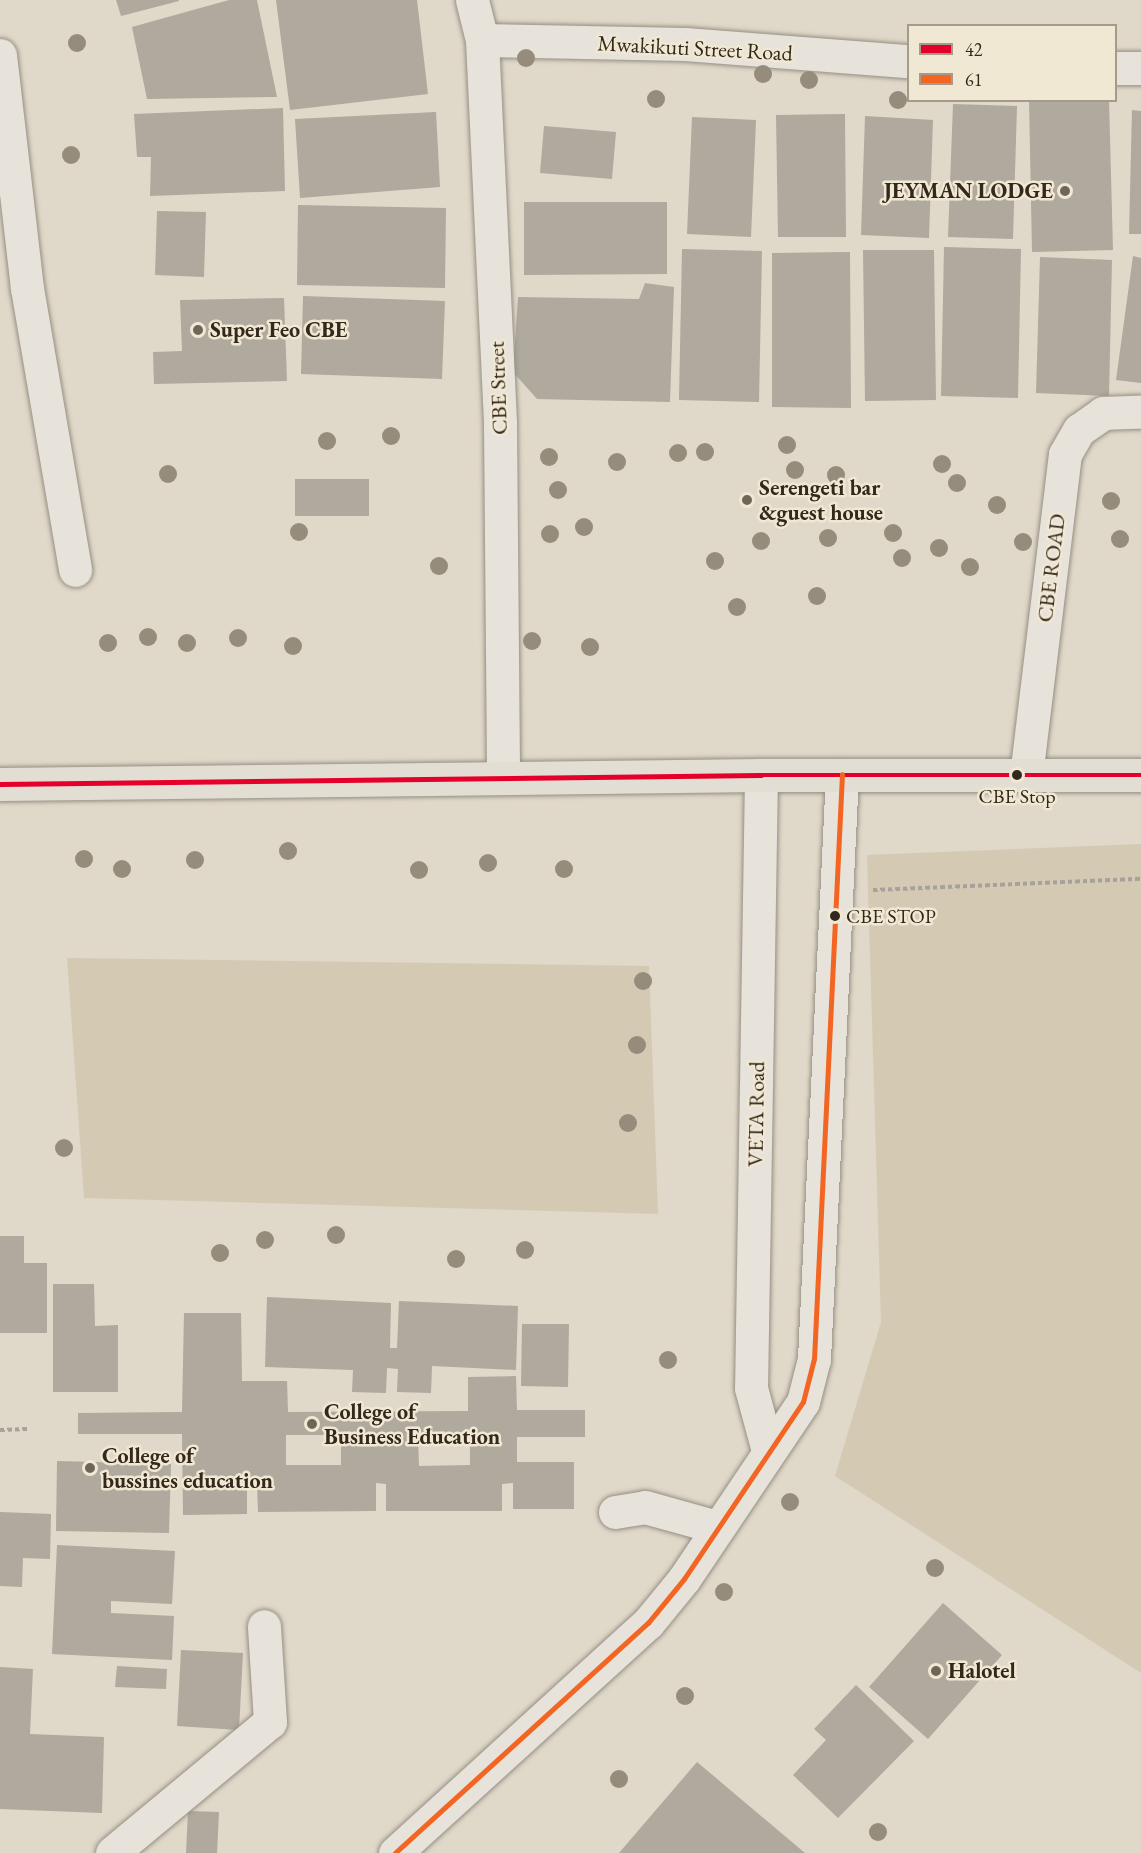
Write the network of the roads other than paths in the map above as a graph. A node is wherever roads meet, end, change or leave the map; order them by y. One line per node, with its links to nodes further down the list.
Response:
1 (472, 0): 2 (street, CBE Street)
2 (482, 40): 4 (street, Mwakikuti Street Road); 14 (street, CBE Street)
3 (0, 58): 7 (street)
4 (907, 61)
5 (1117, 68): 6 (street)
6 (1141, 68)
7 (12, 263): 9 (street)
8 (1141, 412): 13 (street, CBE ROAD)
9 (75, 570)
10 (761, 775): 12 (highway); 14 (highway); 16 (street, VETA Road)
11 (1141, 775): 13 (highway)
12 (842, 776): 13 (highway); 16 (street)
13 (1026, 776)
14 (503, 778): 15 (highway)
15 (0, 784)
16 (768, 1451): 18 (street)
17 (615, 1512): 18 (street)
18 (717, 1527): 21 (street)
19 (264, 1626): 20 (street)
20 (112, 1853)
21 (395, 1853)

